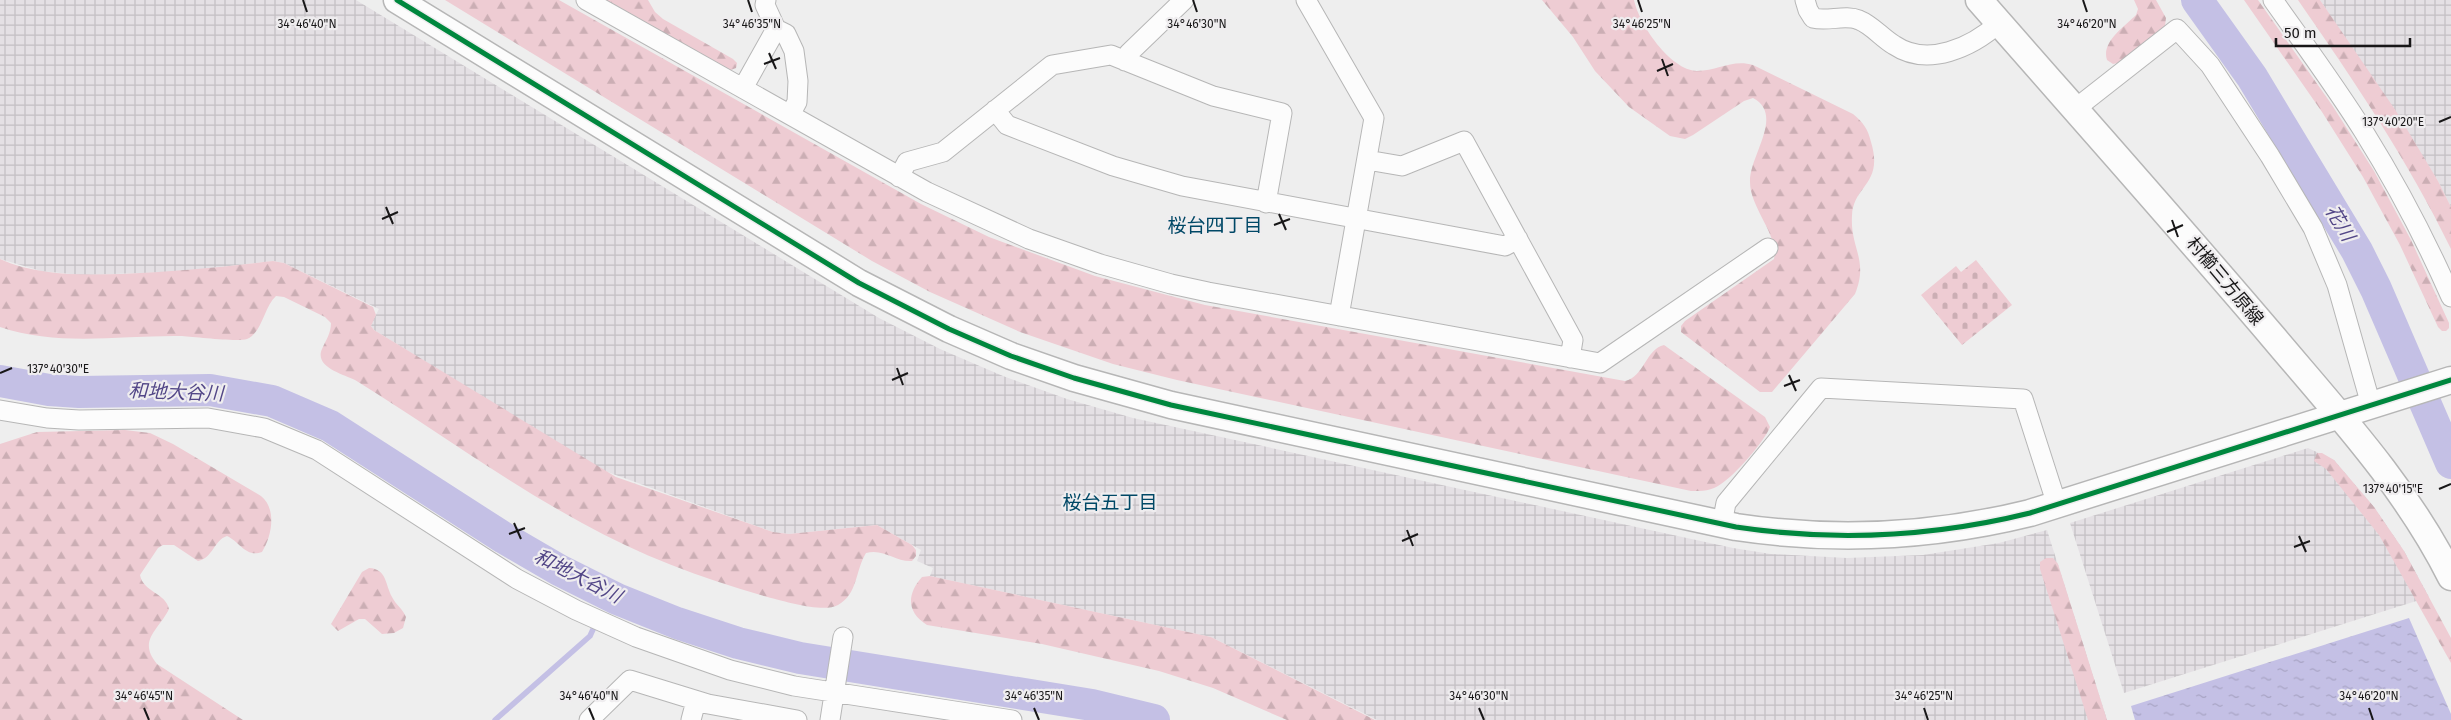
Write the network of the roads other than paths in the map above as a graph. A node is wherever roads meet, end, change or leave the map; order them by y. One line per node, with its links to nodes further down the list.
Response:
1 (397, 0): 30 (street)
2 (586, 0): 12 (street)
3 (766, 0): 10 (street)
4 (1184, 0): 11 (street)
5 (1306, 0): 16 (street)
6 (1805, 0): 9 (street)
7 (1979, 0): 9 (street, 村櫛三方原線)
8 (2273, 0): 22 (street)
9 (1999, 23): 13 (street, 村櫛三方原線)
10 (776, 28): 12 (street); 15 (street)
11 (1126, 61): 14 (street); 18 (street)
12 (743, 88): 15 (street)
13 (2075, 109): 26 (street); 28 (street, 村櫛三方原線)
14 (995, 110): 17 (street); 18 (street)
15 (790, 115): 17 (street)
16 (1367, 160): 19 (street); 20 (street)
17 (899, 177): 23 (street)
18 (1266, 203): 19 (street)
19 (1356, 220): 20 (street); 23 (street)
20 (1518, 239): 24 (street)
21 (1768, 248): 24 (street)
22 (2451, 297)
23 (1339, 316): 24 (street)
24 (1570, 358)
25 (2451, 380): 26 (street)
26 (2380, 402): 28 (street)
27 (0, 410): 33 (street)
28 (2339, 416): 29 (street); 31 (street, 村櫛三方原線)
29 (2057, 504): 30 (street); 30 (street)
30 (1722, 524)
31 (2451, 577)
32 (842, 639): 33 (street)
33 (834, 691): 38 (street); 39 (street)
34 (696, 701): 35 (street); 36 (street); 37 (street)
35 (589, 720)
36 (691, 720)
37 (794, 720)
38 (830, 720)
39 (1012, 720)

